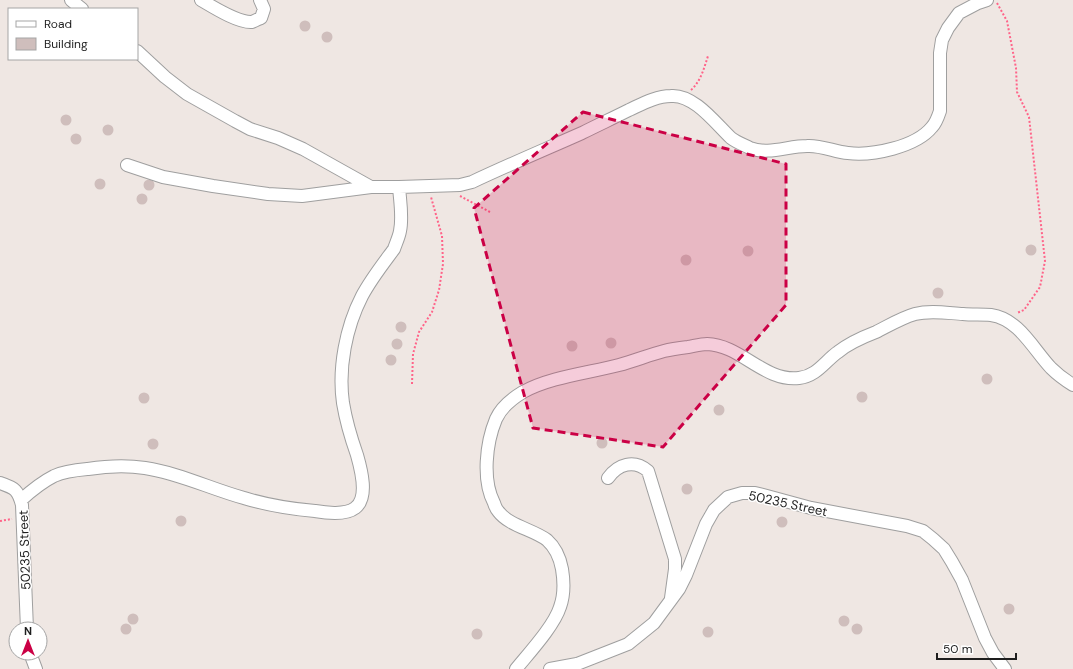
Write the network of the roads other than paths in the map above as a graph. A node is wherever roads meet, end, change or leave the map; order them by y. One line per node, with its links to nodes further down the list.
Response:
1 (71, 0): 5 (street)
2 (201, 0): 3 (street)
3 (260, 0)
4 (987, 0): 8 (street)
5 (81, 8)
6 (138, 52): 9 (street)
7 (127, 165): 9 (street)
8 (399, 187): 9 (street); 13 (street)
9 (371, 188)
10 (1073, 385): 17 (street)
11 (608, 478): 14 (street)
12 (0, 483): 13 (street, 50235 Street)
13 (21, 500): 15 (street, 50235 Street)
14 (670, 601): 16 (street, 50235 Street); 19 (street, 50235 Street)
15 (27, 621)
16 (591, 664): 18 (street, 50235 Street)
17 (516, 669)
18 (550, 669)
19 (1005, 669)

